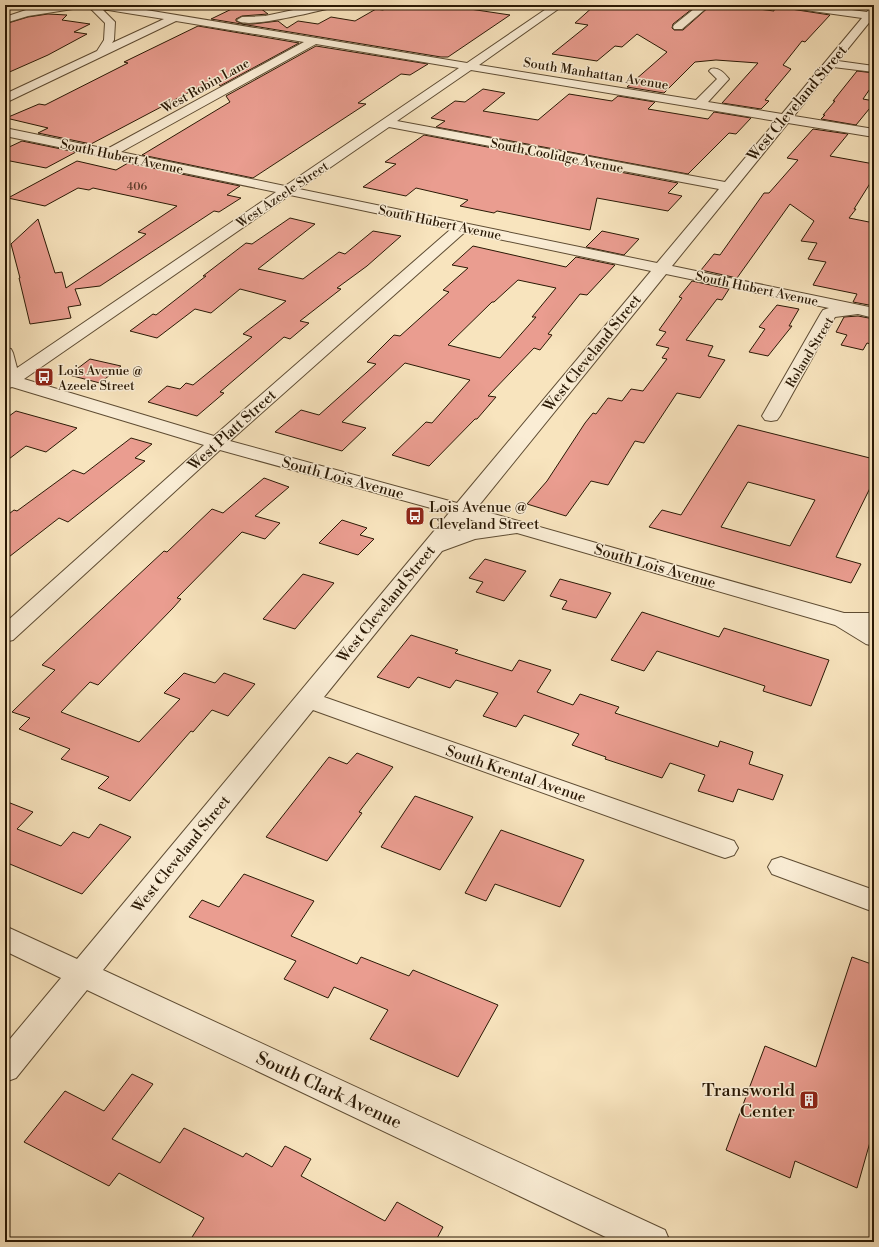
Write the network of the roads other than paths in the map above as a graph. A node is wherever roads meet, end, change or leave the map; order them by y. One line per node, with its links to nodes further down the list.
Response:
1 (79, 5): 10 (street)
2 (92, 5): 13 (street)
3 (98, 5): 9 (street)
4 (331, 5): 9 (street)
5 (559, 5): 15 (street, West Azeele Street)
6 (705, 5): 11 (street)
7 (791, 5): 8 (street)
8 (873, 14): 14 (street, West Cleveland Street)
9 (174, 18): 12 (street, South Manhattan Avenue); 13 (street)
10 (5, 20)
11 (678, 27)
12 (314, 41): 15 (street, South Manhattan Avenue); 24 (street, West Robin Lane)
13 (101, 53): 18 (street)
14 (831, 63): 16 (street); 20 (street, West Cleveland Street)
15 (470, 66): 19 (street, South Manhattan Avenue); 21 (street, West Azeele Street)
16 (874, 69)
17 (715, 71): 19 (street)
18 (5, 99)
19 (699, 104): 20 (street, South Manhattan Avenue)
20 (785, 118): 23 (street, South Manhattan Avenue); 25 (street, West Cleveland Street)
21 (386, 123): 25 (street, South Coolidge Avenue); 26 (street, West Azeele Street)
22 (5, 132): 24 (street, South Hubert Avenue)
23 (874, 133)
24 (110, 154): 26 (street, South Hubert Avenue)
25 (728, 187): 28 (street, West Cleveland Street)
26 (289, 190): 27 (street, South Hubert Avenue); 31 (street, West Azeele Street)
27 (462, 227): 28 (street, South Hubert Avenue); 33 (street, West Platt Street)
28 (661, 268): 29 (street, South Hubert Avenue); 34 (street, West Cleveland Street)
29 (870, 310): 32 (street, Roland Street)
30 (5, 353): 31 (street)
31 (7, 381): 33 (street, South Lois Avenue)
32 (771, 416)
33 (217, 443): 34 (street, South Lois Avenue); 39 (street, West Platt Street)
34 (462, 511): 35 (street, South Lois Avenue); 36 (street, West Cleveland Street)
35 (521, 528): 36 (street); 37 (street, South Lois Avenue)
36 (433, 547): 41 (street, West Cleveland Street)
37 (843, 620): 38 (street, South Lois Avenue); 40 (street, South Lois Avenue)
38 (874, 620)
39 (5, 635)
40 (874, 639)
41 (308, 700): 42 (street, South Krental Avenue); 46 (street, West Cleveland Street)
42 (725, 848)
43 (781, 867): 44 (street)
44 (874, 901)
45 (5, 938): 46 (street, South Clark Avenue)
46 (82, 974): 47 (street, West Cleveland Street); 48 (street, South Clark Avenue)
47 (5, 1068)
48 (653, 1242)

